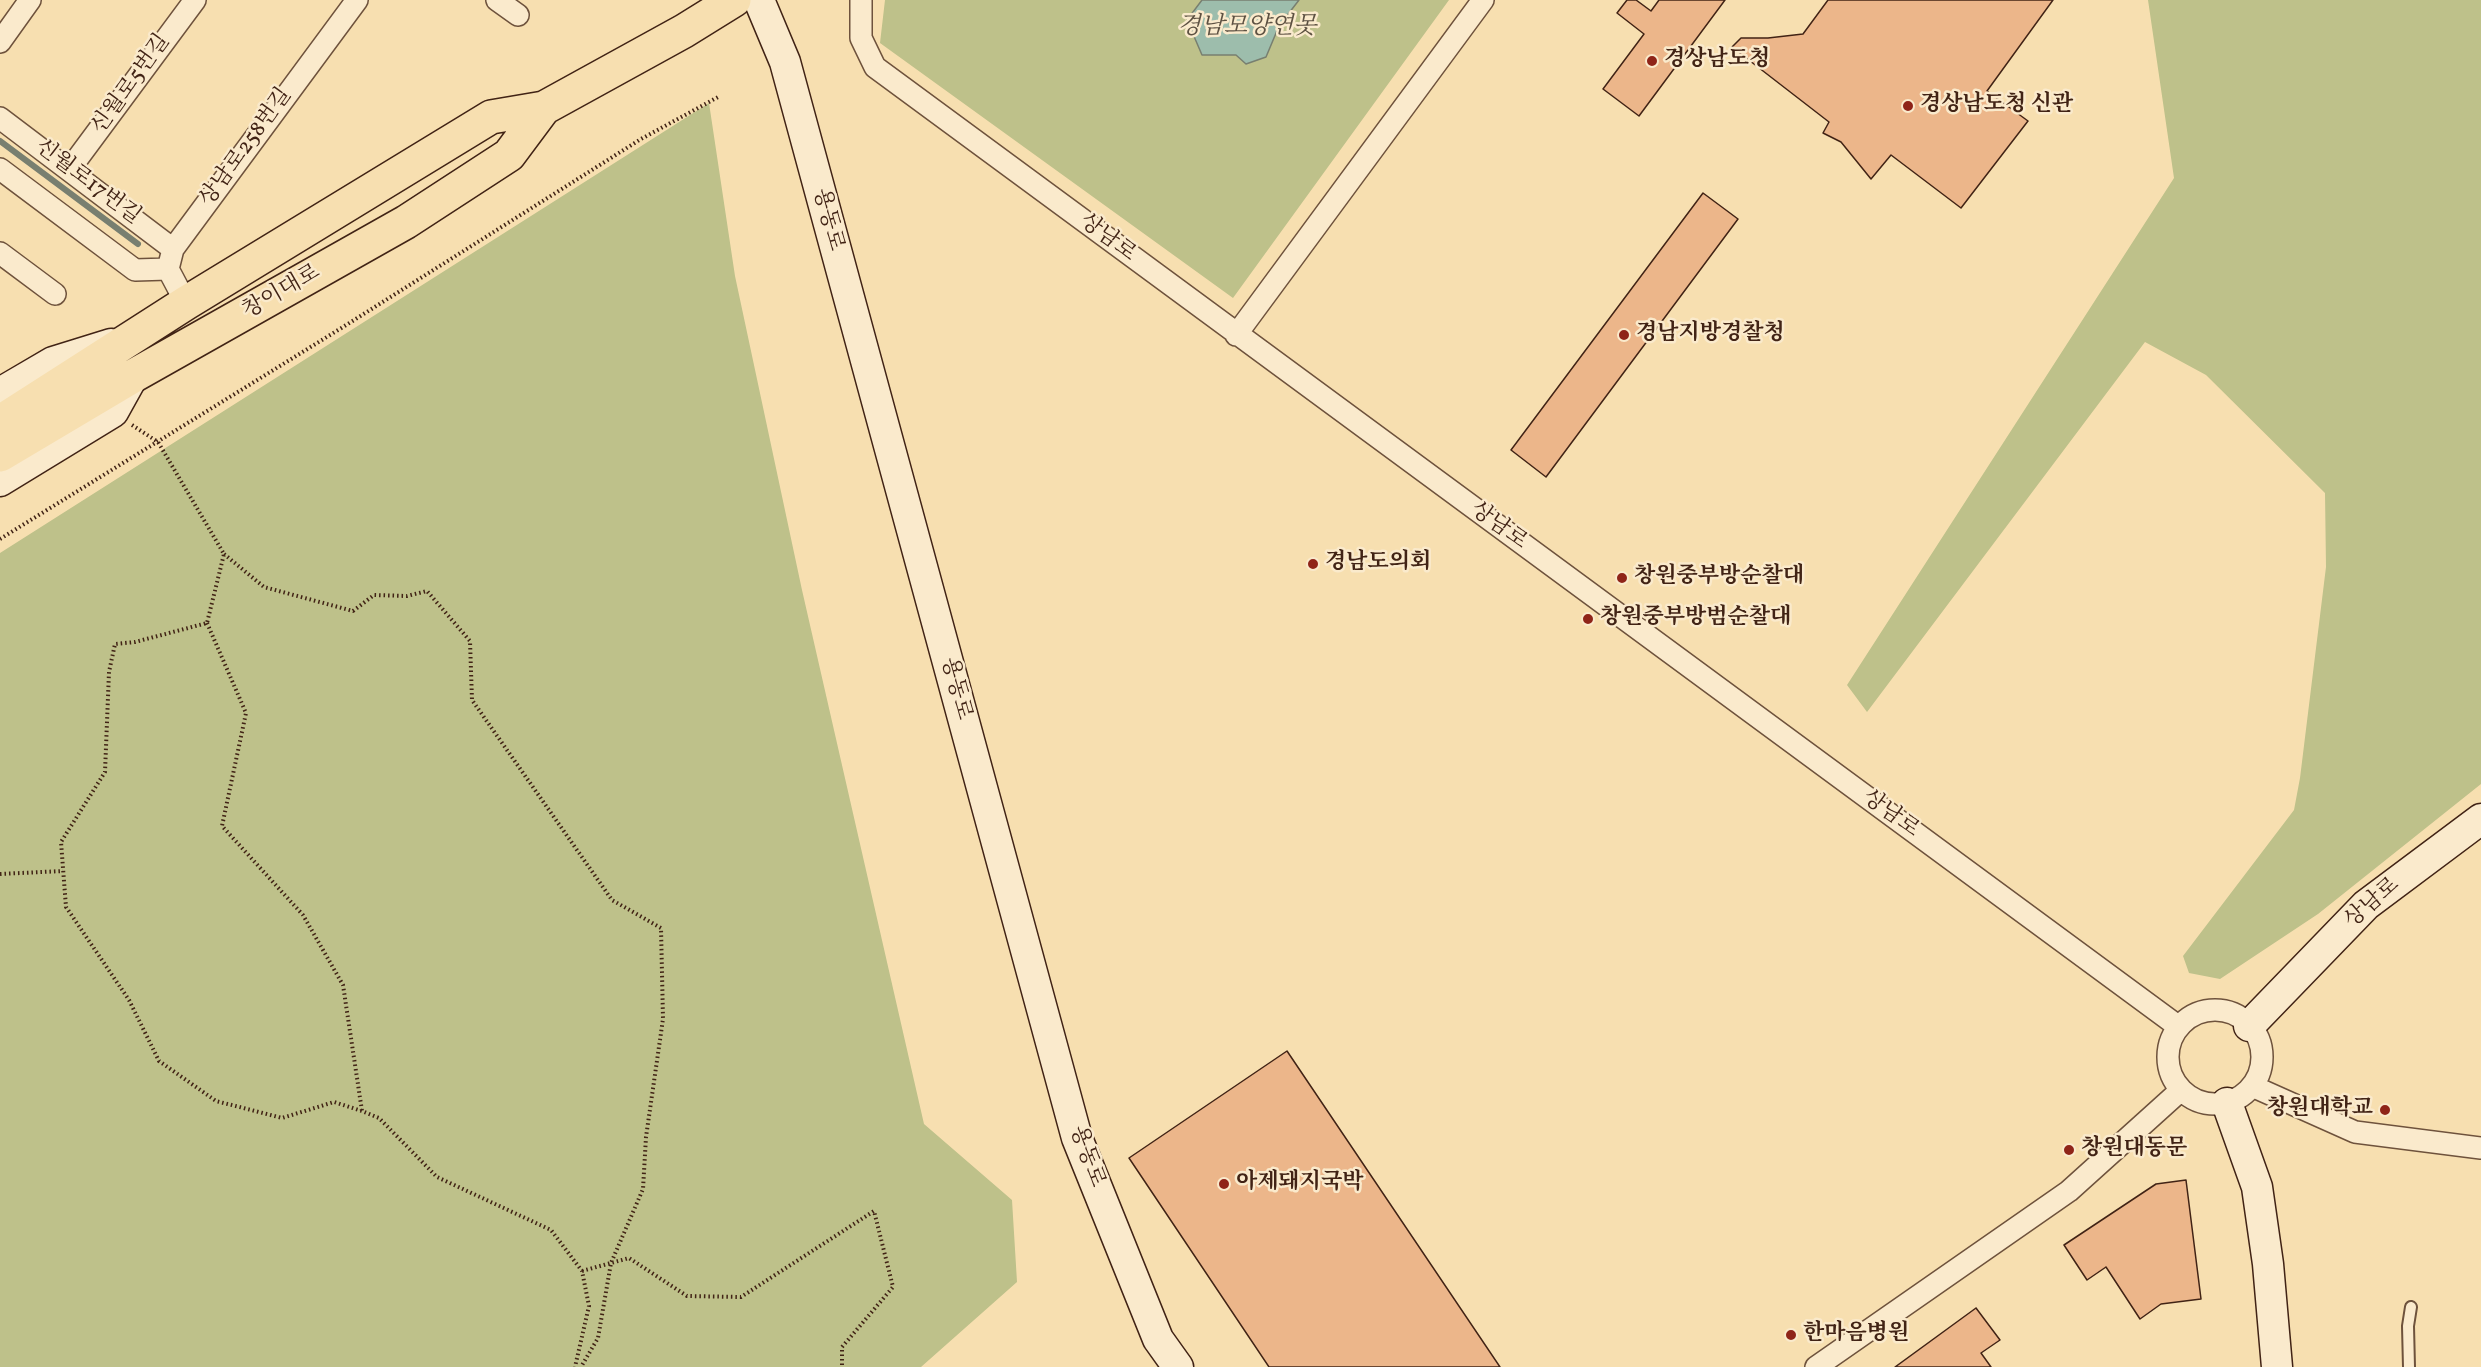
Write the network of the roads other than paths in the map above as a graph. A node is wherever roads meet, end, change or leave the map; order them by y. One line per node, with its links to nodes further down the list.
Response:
1 (30, 0): 10 (street)
2 (195, 0): 14 (street, 신월로5번길)
3 (357, 0): 16 (street, 상남로258번길)
4 (497, 0): 9 (street)
5 (734, 0): 11 (main road, 창이대로)
6 (759, 0): 34 (street, 용동로)
7 (861, 0): 19 (street, 상남로)
8 (1483, 0): 19 (street)
9 (518, 15)
10 (0, 42)
11 (544, 108): 18 (main road, 창이대로); 21 (main road, 창이대로)
12 (0, 118): 14 (street, 신월로17번길)
13 (0, 169): 16 (street)
14 (69, 170): 16 (street, 신월로17번길)
15 (0, 253): 17 (street)
16 (171, 259): 18 (street)
17 (55, 294)
18 (186, 303): 20 (main road, 창이대로)
19 (1236, 335): 28 (street, 상남로)
20 (134, 336): 22 (street); 23 (main road, 창이대로)
21 (134, 376): 24 (main road, 창이대로); 25 (street)
22 (0, 393)
23 (0, 422)
24 (0, 455)
25 (0, 481)
26 (2481, 819): 27 (street, 상남로)
27 (2249, 1026): 28 (street); 29 (street)
28 (2179, 1028): 30 (street)
29 (2252, 1086): 31 (street); 32 (street)
30 (2181, 1090): 31 (street); 35 (street)
31 (2227, 1103): 36 (street)
32 (2481, 1148)
33 (2411, 1307): 37 (lane)
34 (1178, 1367)
35 (1816, 1367)
36 (2277, 1367)
37 (2409, 1367)

